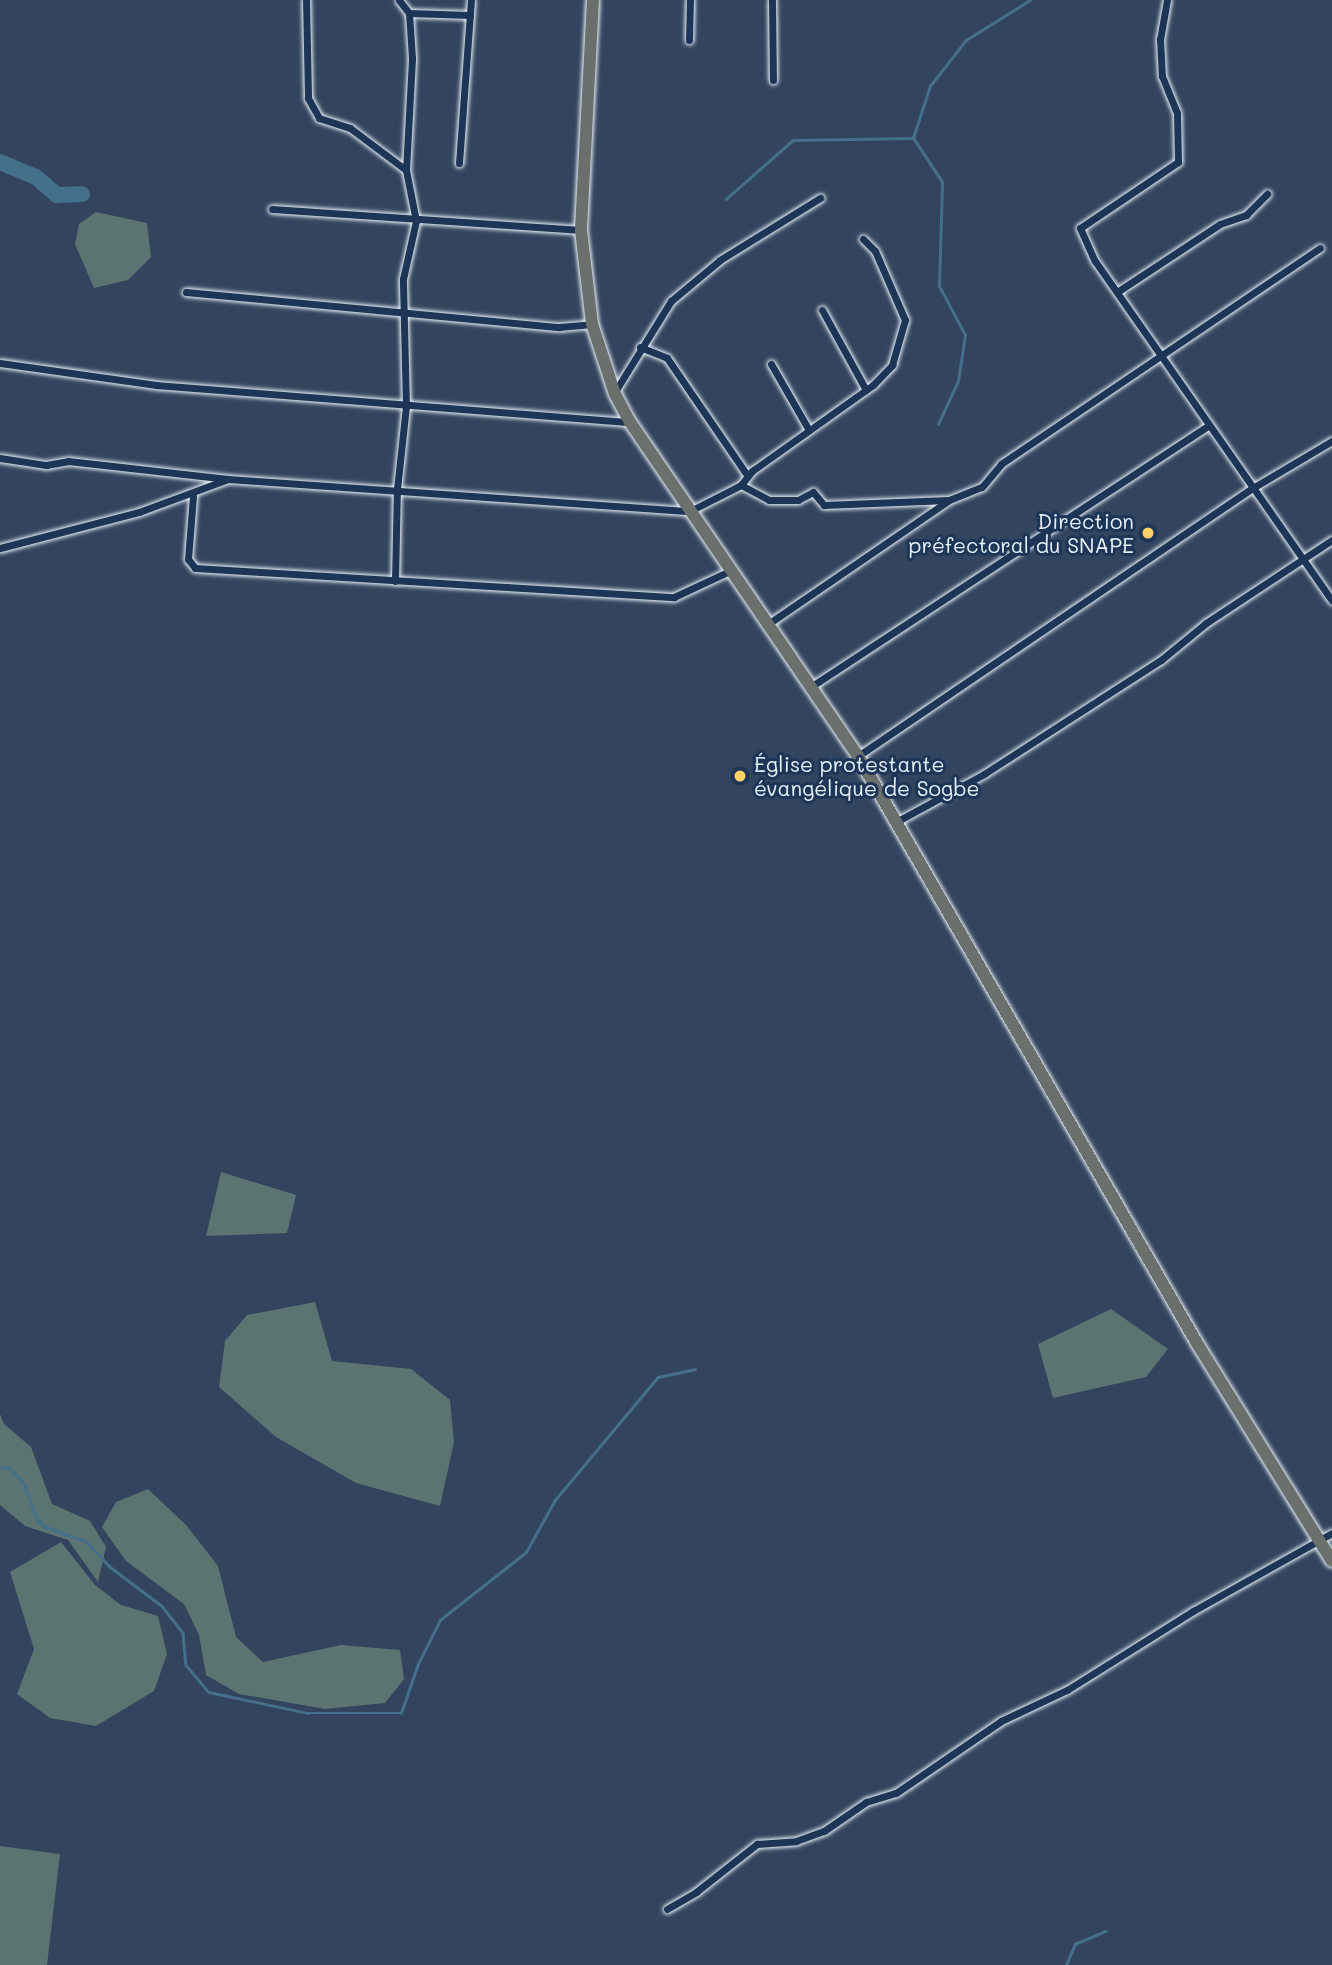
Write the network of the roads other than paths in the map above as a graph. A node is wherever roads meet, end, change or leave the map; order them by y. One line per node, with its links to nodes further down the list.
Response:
1 (306, 0): 13 (street)
2 (399, 0): 8 (street)
3 (471, 0): 9 (street)
4 (593, 0): 18 (highway)
5 (690, 0): 10 (street)
6 (772, 0): 11 (street)
7 (1167, 0): 22 (street)
8 (409, 13): 9 (street); 13 (street)
9 (470, 15): 12 (street)
10 (689, 40)
11 (772, 80)
12 (459, 163)
13 (406, 170): 17 (street)
14 (1267, 194): 22 (street)
15 (820, 198): 26 (street)
16 (272, 209): 17 (street)
17 (416, 221): 18 (street); 24 (street)
18 (581, 230): 25 (highway)
19 (863, 239): 30 (street)
20 (1320, 248): 27 (street)
21 (186, 292): 24 (street)
22 (1118, 292): 27 (street)
23 (822, 310): 30 (street)
24 (402, 311): 25 (street); 32 (street)
25 (592, 324): 31 (highway)
26 (640, 347): 31 (street); 38 (street)
27 (1160, 358): 34 (street); 44 (street)
28 (0, 363): 32 (street)
29 (771, 364): 35 (street)
30 (866, 390): 35 (street)
31 (615, 394): 33 (highway)
32 (406, 406): 33 (street); 41 (street)
33 (630, 422): 45 (highway)
34 (1208, 426): 42 (street); 53 (street)
35 (809, 430): 38 (street)
36 (1332, 441): 42 (street)
37 (0, 458): 39 (street)
38 (747, 475): 40 (street)
39 (228, 479): 41 (street); 43 (street)
40 (741, 485): 44 (street); 45 (street)
41 (397, 489): 45 (street); 50 (street)
42 (1251, 489): 48 (street); 54 (street)
43 (193, 496): 47 (street); 50 (street)
44 (949, 500): 52 (street)
45 (690, 511): 49 (highway)
46 (1332, 540): 48 (street)
47 (0, 548)
48 (1300, 557): 51 (street); 55 (street)
49 (732, 570): 50 (street); 52 (highway)
50 (395, 581)
51 (1332, 601)
52 (768, 624): 53 (highway)
53 (812, 686): 54 (highway)
54 (858, 756): 55 (highway)
55 (896, 822): 56 (highway)
56 (1326, 1536): 57 (highway); 58 (street)
57 (1332, 1561)
58 (667, 1909)

